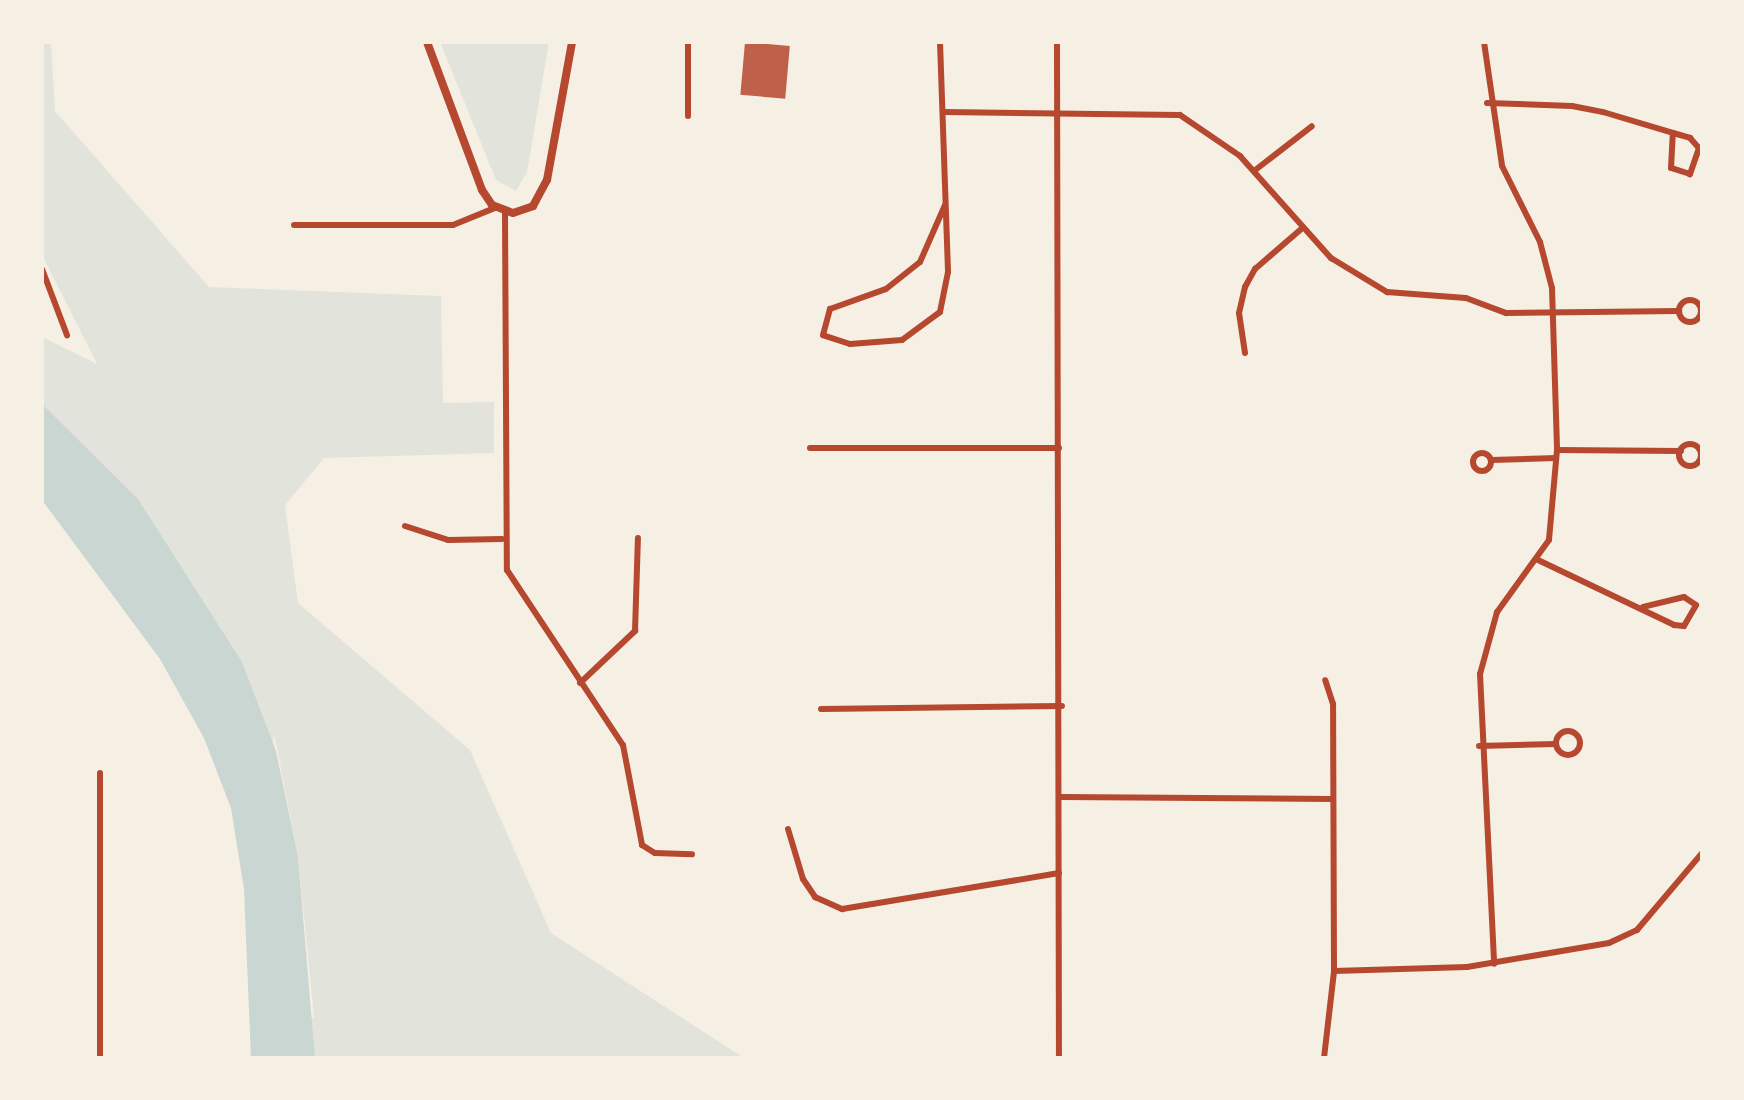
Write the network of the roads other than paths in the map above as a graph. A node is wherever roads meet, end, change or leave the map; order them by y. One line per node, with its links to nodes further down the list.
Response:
1 (427, 42): 15 (street)
2 (572, 42): 15 (street)
3 (688, 42): 10 (street)
4 (940, 42): 9 (street)
5 (1057, 42): 8 (street)
6 (1484, 42): 7 (street)
7 (1487, 103): 12 (street); 20 (street)
8 (1058, 110): 9 (street); 13 (street); 24 (street)
9 (944, 112): 14 (street)
10 (688, 116)
11 (1312, 126): 13 (street)
12 (1673, 133): 12 (street)
13 (1254, 171): 17 (street)
14 (945, 205): 14 (street)
15 (501, 209): 16 (street); 31 (street)
16 (294, 225)
17 (1300, 230): 20 (street); 22 (street)
18 (42, 269): 21 (street)
19 (1679, 311): 20 (street)
20 (1553, 312): 25 (street)
21 (67, 335)
22 (1245, 353)
23 (810, 448): 24 (street)
24 (1059, 448): 36 (street)
25 (1557, 450): 26 (street); 27 (street)
26 (1681, 451)
27 (1556, 458): 28 (street); 32 (street)
28 (1491, 460)
29 (405, 526): 31 (street)
30 (638, 538): 35 (street)
31 (502, 539): 35 (street)
32 (1538, 560): 33 (street); 39 (street)
33 (1643, 607): 33 (street)
34 (1325, 680): 42 (street)
35 (580, 683): 45 (street)
36 (1062, 706): 37 (street); 41 (street)
37 (821, 709)
38 (1556, 744): 39 (street)
39 (1479, 746): 47 (street)
40 (100, 773): 49 (street)
41 (1061, 797): 42 (street); 46 (street)
42 (1333, 799): 48 (street)
43 (788, 829): 46 (street)
44 (1702, 853): 47 (street)
45 (692, 854)
46 (1059, 873): 50 (street)
47 (1494, 964): 48 (street)
48 (1334, 971): 51 (street)
49 (100, 1058)
50 (1059, 1058)
51 (1324, 1058)

